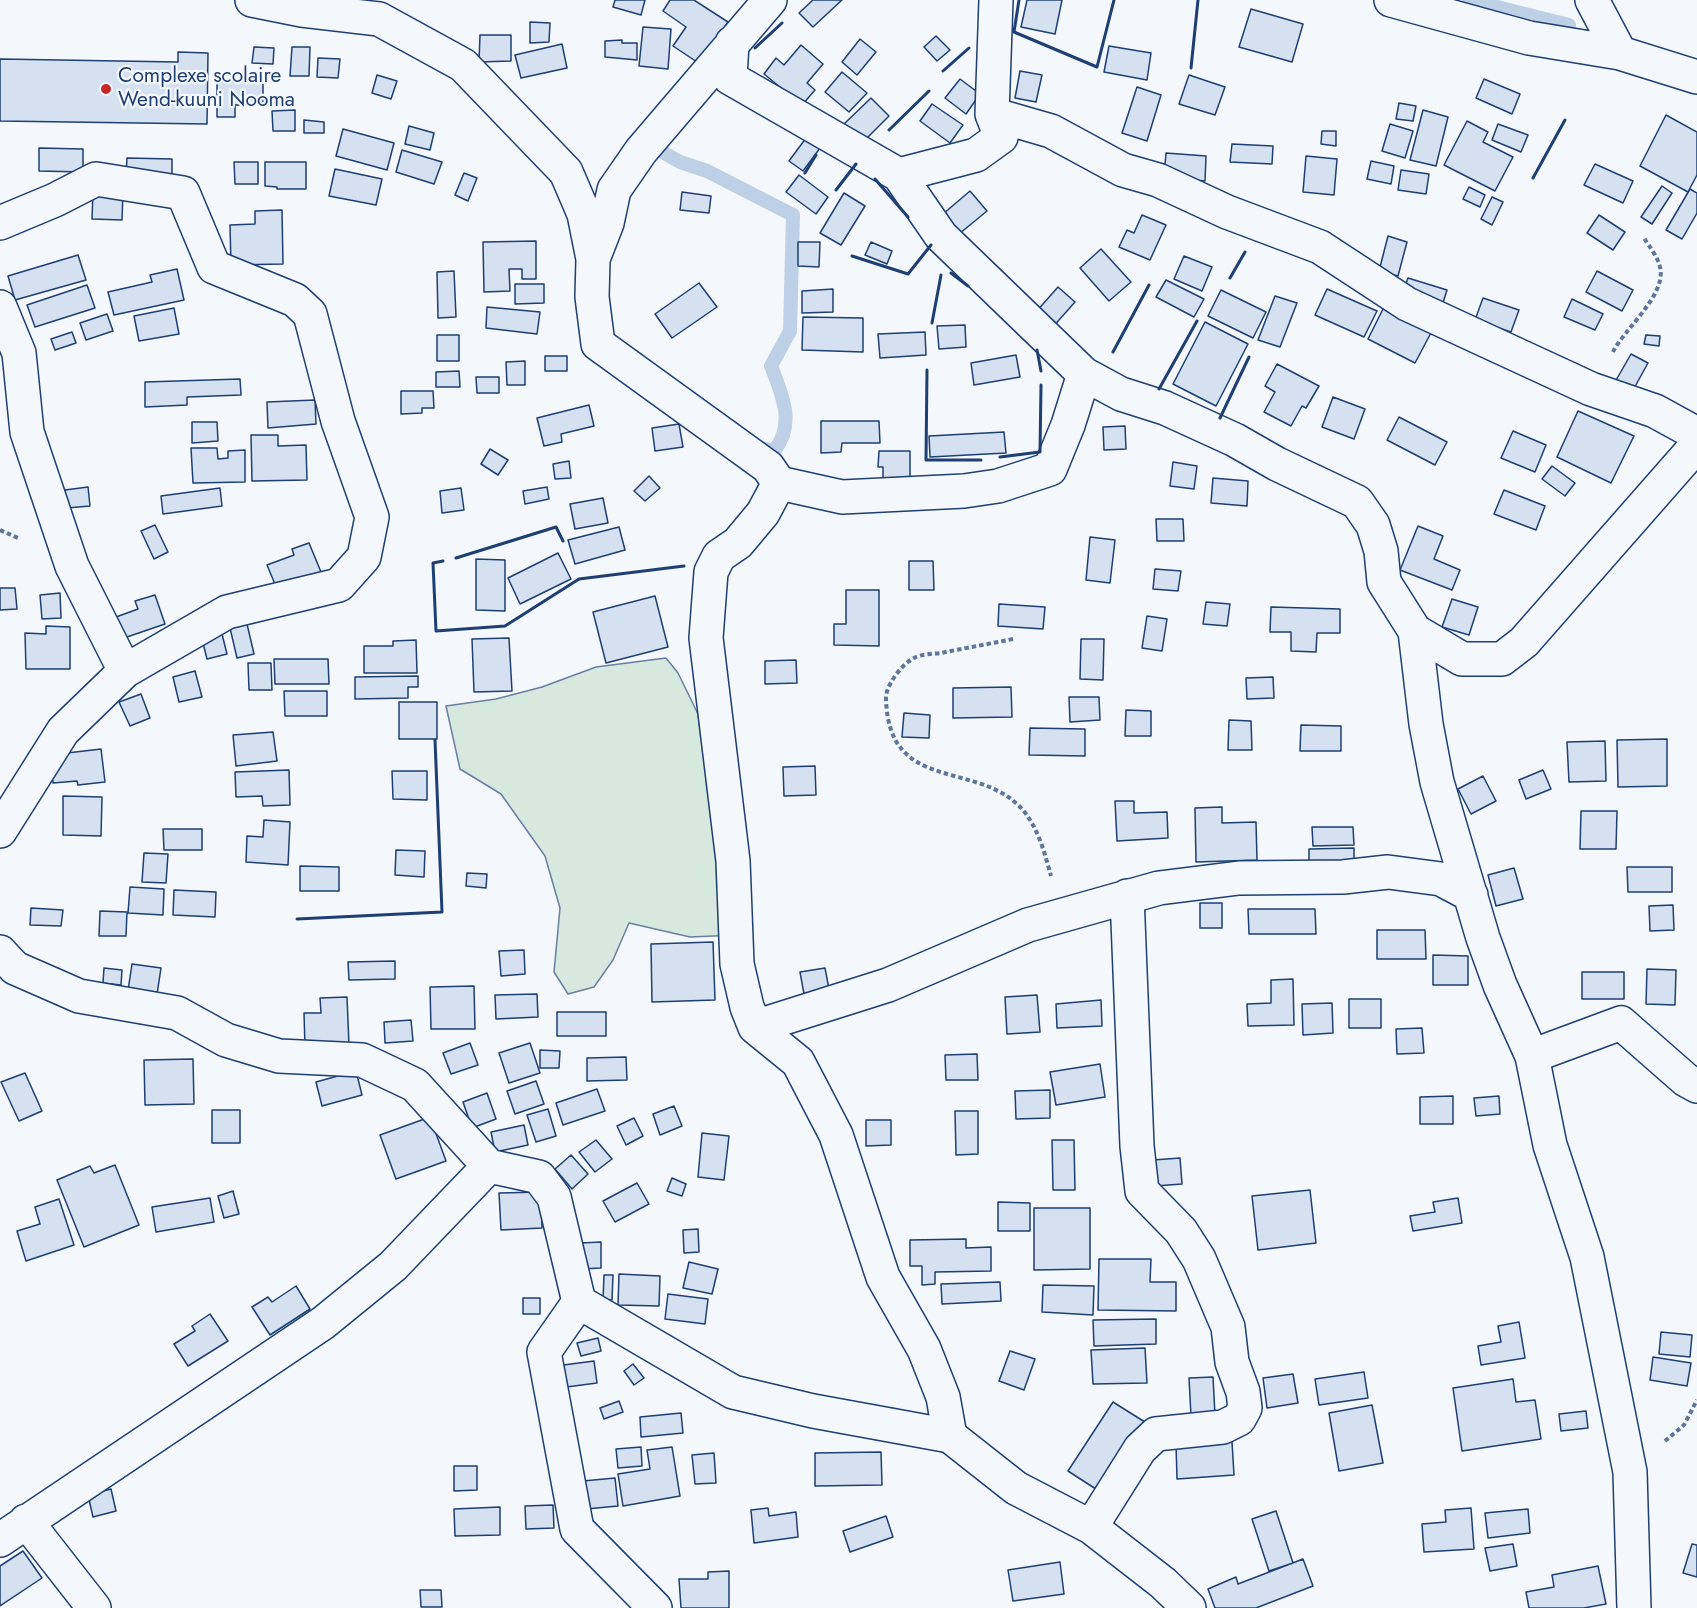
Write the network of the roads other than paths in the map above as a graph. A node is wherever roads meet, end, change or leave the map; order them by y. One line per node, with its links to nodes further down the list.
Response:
1 (252, 0): 12 (street)
2 (770, 0): 6 (street)
3 (996, 0): 9 (street)
4 (1391, 0): 7 (street)
5 (1592, 0): 7 (street)
6 (732, 43): 10 (street); 12 (street)
7 (1620, 53): 8 (street)
8 (1697, 77)
9 (992, 114): 10 (street); 16 (street)
10 (899, 175): 15 (street)
11 (0, 223): 20 (street)
12 (593, 259): 18 (street)
13 (0, 307): 14 (street)
14 (10, 354): 20 (street)
15 (1084, 374): 18 (street); 19 (street)
16 (1697, 434)
17 (1697, 445): 19 (street)
18 (779, 483): 25 (street)
19 (1415, 631): 22 (street)
20 (125, 671): 21 (street)
21 (0, 831)
22 (1471, 895): 23 (street); 26 (street)
23 (1127, 896): 25 (street); 32 (street)
24 (0, 952): 28 (street)
25 (755, 1027): 30 (street)
26 (1532, 1056): 27 (street); 37 (street)
27 (1697, 1086)
28 (489, 1166): 29 (street); 31 (street)
29 (579, 1302): 30 (street); 35 (street)
30 (950, 1436): 32 (street)
31 (26, 1521): 33 (street); 34 (street)
32 (1091, 1527): 36 (street)
33 (0, 1539)
34 (94, 1608)
35 (655, 1608)
36 (1189, 1608)
37 (1634, 1608)

